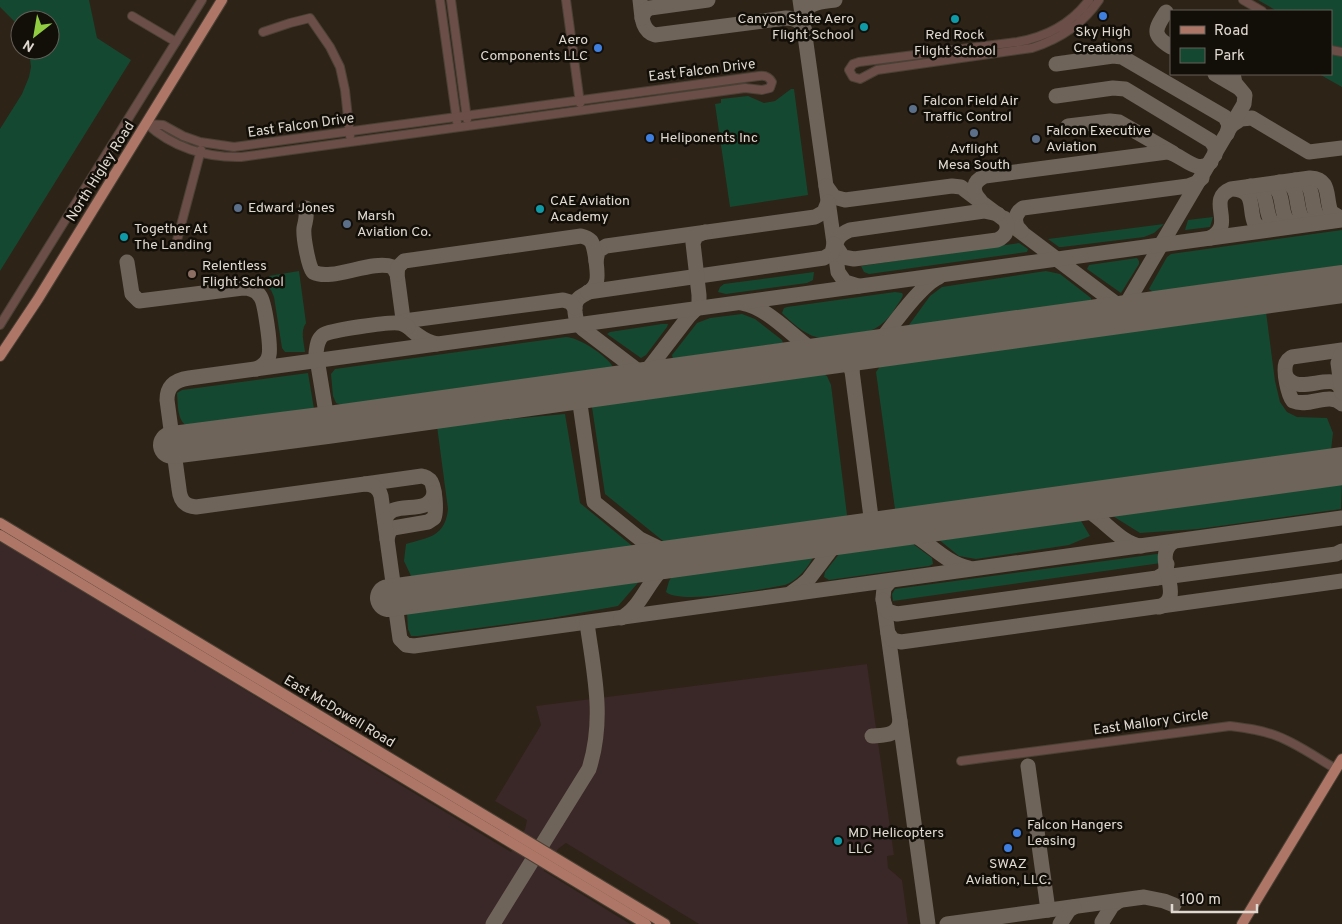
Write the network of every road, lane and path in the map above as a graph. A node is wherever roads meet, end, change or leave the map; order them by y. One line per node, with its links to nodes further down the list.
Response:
1 (202, 0): 14 (street, North Higley Road)
2 (222, 0): 19 (main road, North Higley Road)
3 (440, 0): 12 (street)
4 (451, 0): 11 (street)
5 (566, 0): 15 (street)
6 (1089, 0): 7 (street)
7 (1099, 0)
8 (1243, 0): 9 (street)
9 (1260, 10)
10 (132, 16): 14 (street)
11 (454, 21): 12 (street); 17 (street)
12 (443, 22): 18 (street)
13 (263, 32): 22 (street)
14 (176, 42): 27 (street, North Higley Road)
15 (580, 100): 16 (street); 16 (street, East Falcon Drive); 17 (street, East Falcon Drive)
16 (581, 110): 20 (street, East Falcon Drive)
17 (466, 116): 18 (street, East Falcon Drive); 20 (street)
18 (456, 117): 21 (street); 22 (street, East Falcon Drive)
19 (147, 124): 23 (street, East Falcon Drive); 25 (street, East Falcon Drive); 28 (main road, North Higley Road)
20 (468, 126): 21 (street, East Falcon Drive)
21 (458, 127): 24 (street, East Falcon Drive)
22 (351, 132): 23 (street, East Falcon Drive); 24 (street)
23 (203, 143): 25 (street)
24 (350, 143): 25 (street, East Falcon Drive)
25 (201, 153): 26 (street)
26 (176, 244)
27 (0, 325)
28 (0, 356)
29 (0, 523): 35 (main road, East McDowell Road)
30 (0, 535): 34 (main road, East McDowell Road)
31 (1342, 759): 33 (main road)
32 (961, 761): 33 (street, East Mallory Circle)
33 (1336, 769): 36 (main road)
34 (646, 924)
35 (665, 924)
36 (1242, 924)

